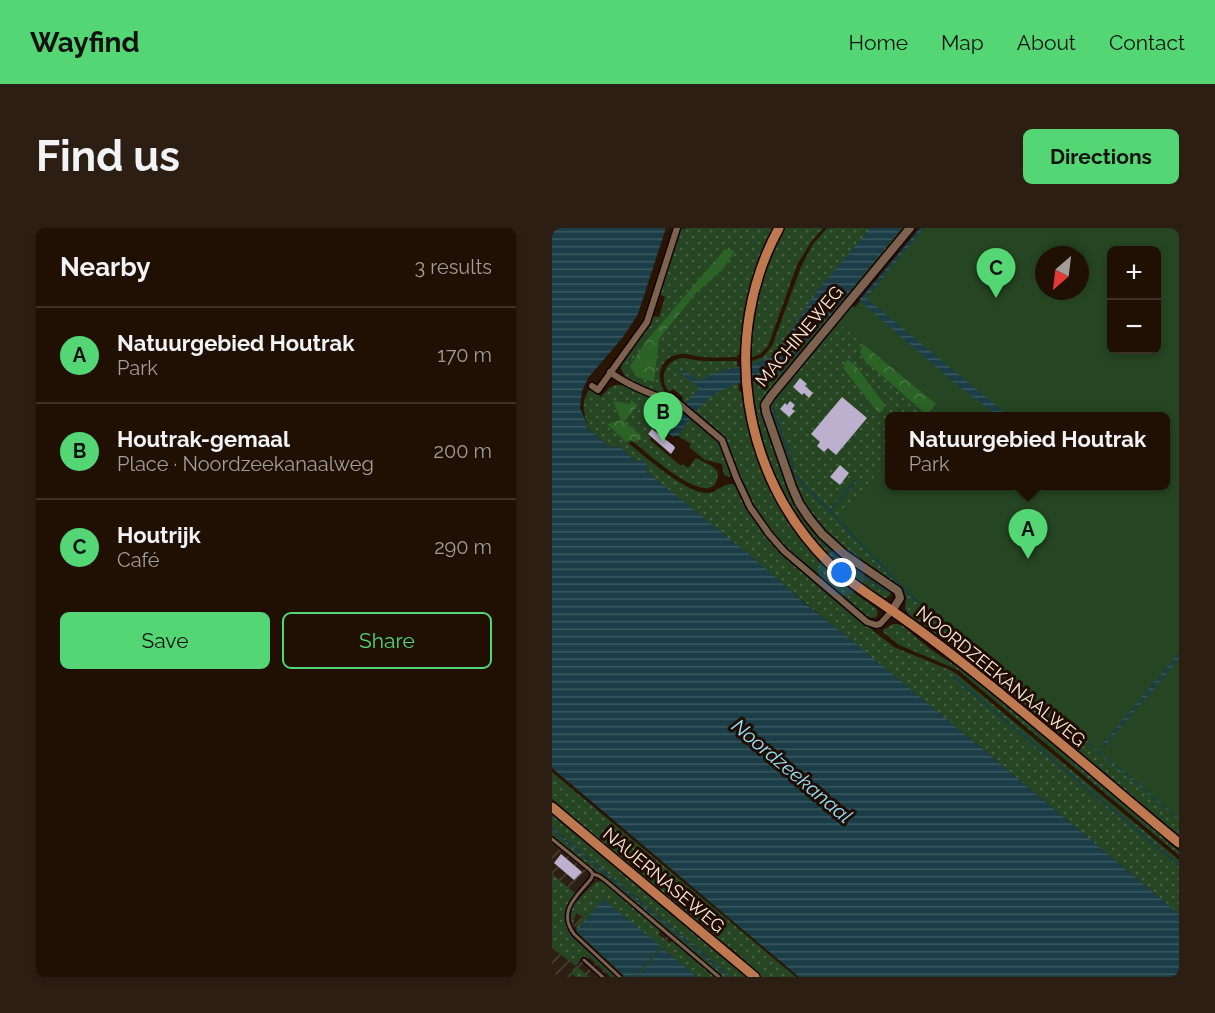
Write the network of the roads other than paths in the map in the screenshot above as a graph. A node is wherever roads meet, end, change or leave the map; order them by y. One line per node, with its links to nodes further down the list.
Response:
1 (677, 228): 4 (street)
2 (779, 228): 6 (main road)
3 (910, 228): 6 (street, MACHINEWEG)
4 (610, 372): 5 (street); 6 (street, NOORDZEEKANAALWEG)
5 (592, 386)
6 (892, 611): 9 (main road, NOORDZEEKANAALWEG)
7 (552, 807): 15 (main road, NAUERNASEWEG)
8 (552, 839): 10 (lane)
9 (1179, 843)
10 (593, 874): 13 (lane); 14 (lane)
11 (584, 960): 12 (lane)
12 (603, 977)
13 (620, 977)
14 (719, 977)
15 (755, 977)

